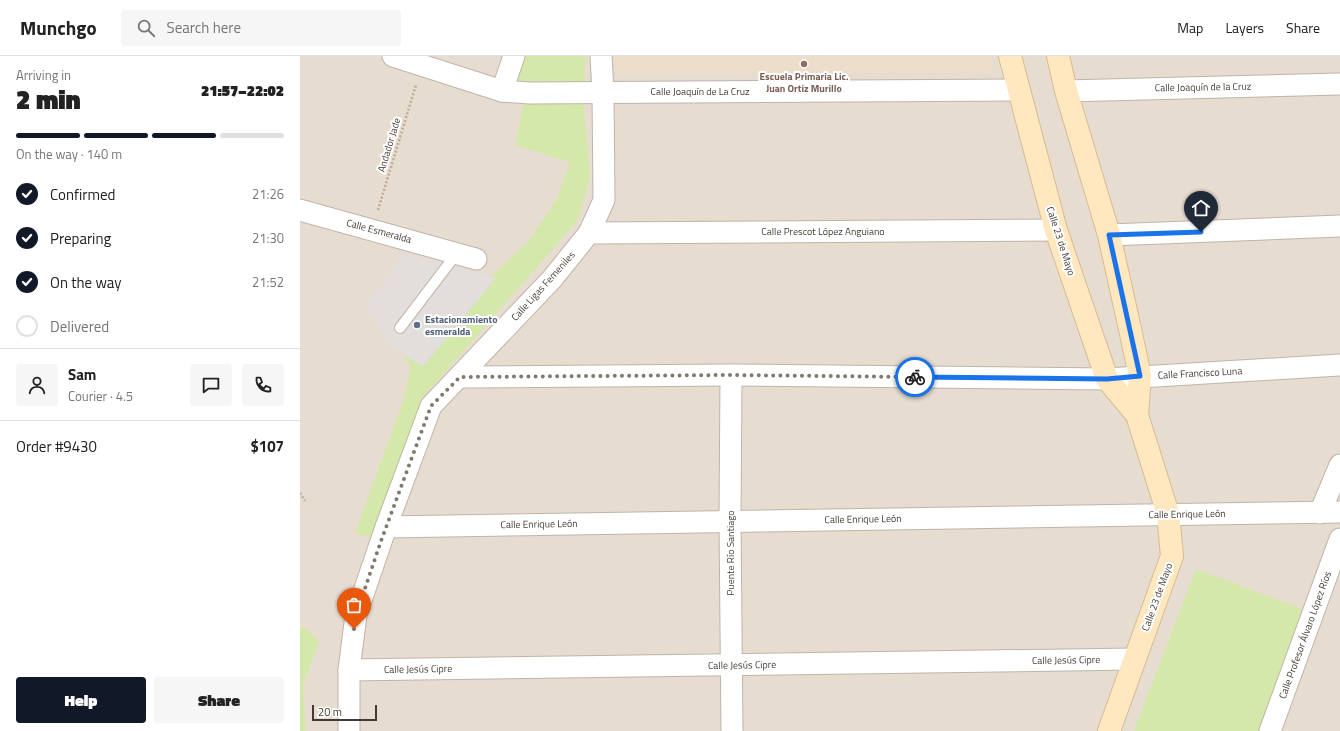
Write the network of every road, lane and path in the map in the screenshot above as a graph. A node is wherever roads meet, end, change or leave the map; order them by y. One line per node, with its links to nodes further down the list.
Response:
1 (393, 56): 6 (street)
2 (514, 56): 9 (street)
3 (601, 56): 11 (street, Calle Ligas Femeniles)
4 (1010, 56): 8 (street, Calle 23 de Mayo)
5 (1058, 56): 10 (street, Calle 23 de Mayo)
6 (422, 65): 9 (street); 14 (path, Andador Jade)
7 (1340, 84): 10 (street, Calle Joaquín de la Cruz)
8 (1019, 90): 11 (street, Calle Joaquín de La Cruz); 15 (street, Calle 23 de Mayo)
9 (502, 91): 11 (street, Calle Joaquín de La Cruz)
10 (1066, 91): 17 (street, Calle 23 de Mayo)
11 (603, 92): 16 (street, Calle Ligas Femeniles)
12 (300, 210): 14 (street, Calle Esmeralda)
13 (1340, 226): 17 (street)
14 (372, 230): 18 (street, Calle Esmeralda)
15 (1056, 230): 16 (street, Calle Prescot López Anguiano); 24 (street, Calle 23 de Mayo)
16 (589, 233): 23 (street, Calle Ligas Femeniles)
17 (1109, 235): 22 (street, Calle 23 de Mayo)
18 (467, 256): 19 (lane)
19 (400, 328)
20 (1340, 365): 22 (street, Calle Francisco Luna)
21 (731, 375): 23 (street, Calle Francisco Luna); 24 (street, Calle Francisco Luna); 31 (street, Puente Río Santiago)
22 (1140, 376): 24 (street, Calle Francisco Luna); 25 (street, Calle 23 de Mayo)
23 (460, 377): 32 (street, Calle Ligas Femeniles)
24 (1107, 379): 25 (street, Calle 23 de Mayo)
25 (1137, 415): 30 (street, Calle 23 de Mayo)
26 (1340, 466): 29 (street)
27 (300, 493): 28 (path)
28 (305, 500)
29 (1330, 512): 30 (street, Calle Enrique León)
30 (1168, 514): 31 (street, Calle Enrique León); 34 (street, Calle 23 de Mayo)
31 (730, 521): 32 (street, Calle Enrique León); 35 (street, Puente Río Santiago)
32 (386, 527): 36 (street, Calle Ligas Femeniles)
33 (1340, 539): 40 (street, Calle Profesor Álvaro López Ríos)
34 (1134, 659): 35 (street, Calle Jesús Cipre); 39 (street, Calle 23 de Mayo)
35 (731, 665): 36 (street, Calle Jesús Cipre); 38 (street, Puente Río Santiago)
36 (349, 670): 37 (street, Calle Ligas Femeniles)
37 (349, 731)
38 (732, 731)
39 (1109, 731)
40 (1270, 731)

